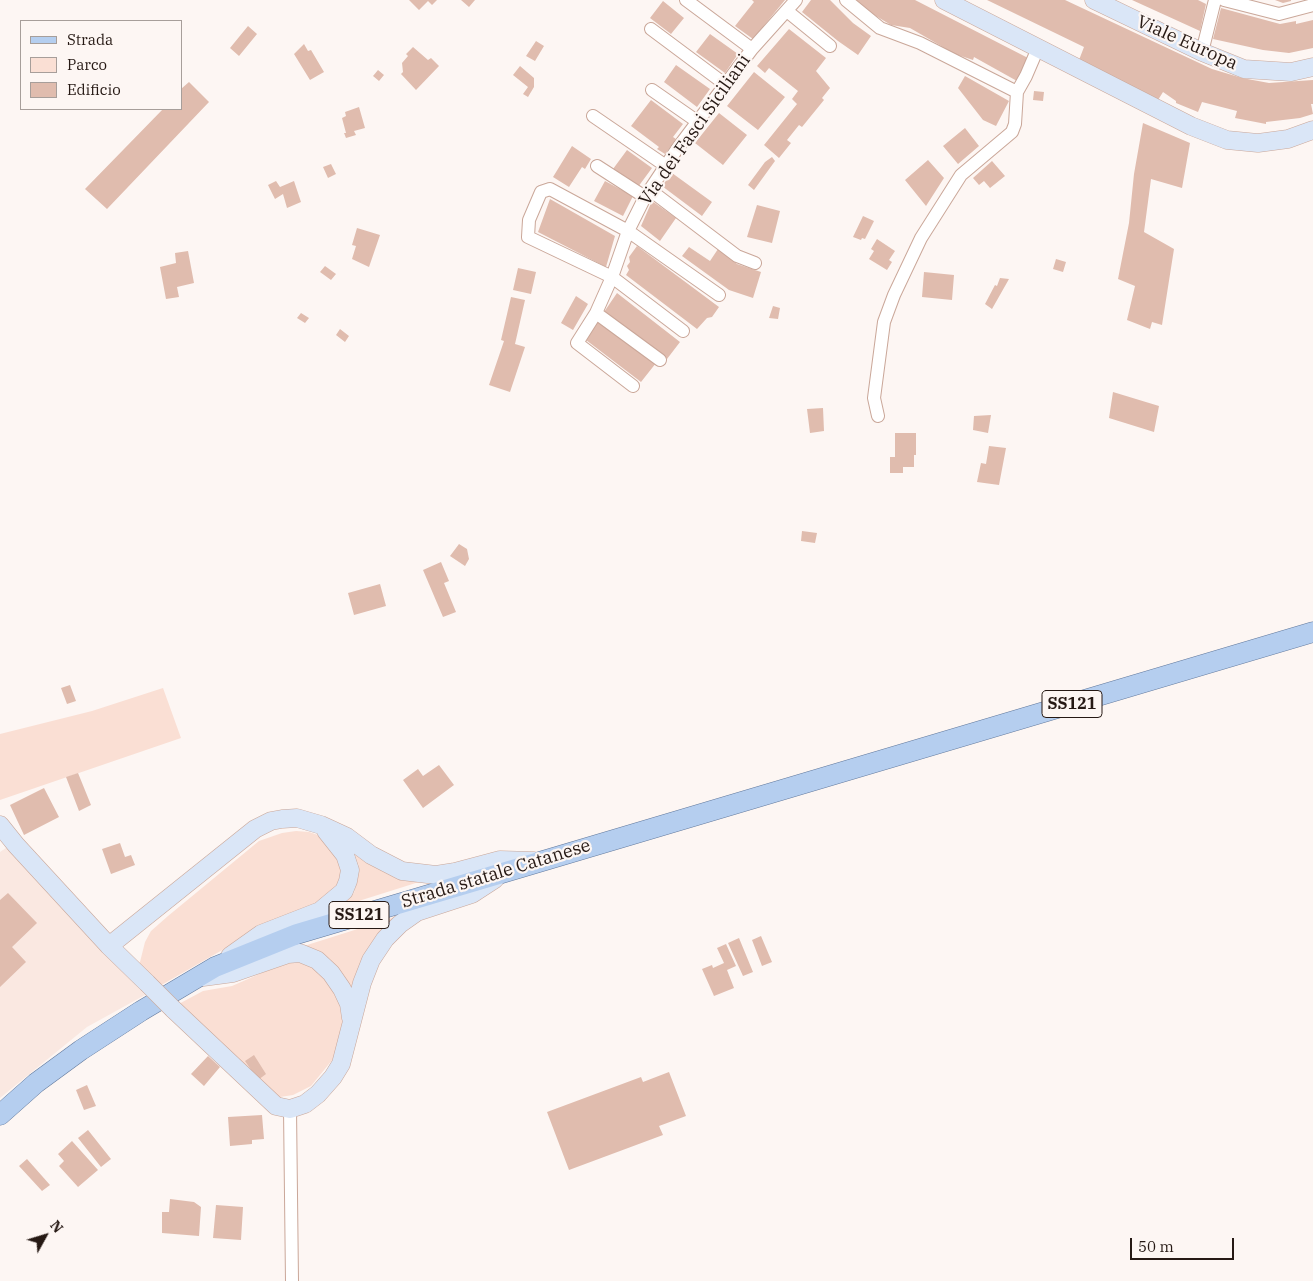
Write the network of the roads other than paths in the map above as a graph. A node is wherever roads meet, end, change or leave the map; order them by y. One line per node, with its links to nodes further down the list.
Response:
1 (686, 0): 13 (street)
2 (796, 0): 9 (street, Via dei Fasci Siciliani)
3 (846, 0): 18 (street)
4 (944, 0): 12 (street)
5 (1094, 0): 14 (street, Viale Europa)
6 (1214, 0): 14 (street)
7 (1224, 0): 8 (street)
8 (1313, 5)
9 (787, 10): 11 (street); 13 (street, Via dei Fasci Siciliani)
10 (651, 29): 16 (street)
11 (830, 46)
12 (1038, 48): 18 (street); 21 (street)
13 (752, 49): 16 (street, Via dei Fasci Siciliani)
14 (1202, 52): 15 (street, Viale Europa)
15 (1313, 67)
16 (726, 85): 20 (street, Via dei Fasci Siciliani)
17 (652, 90): 20 (street)
18 (1017, 92): 33 (street)
19 (592, 116): 23 (street)
20 (698, 122): 23 (street, Via dei Fasci Siciliani)
21 (1313, 130)
22 (597, 166): 24 (street)
23 (666, 166): 24 (street, Via dei Fasci Siciliani)
24 (647, 193): 25 (street, Via dei Fasci Siciliani); 26 (street)
25 (628, 231): 27 (street, Via dei Fasci Siciliani); 27 (street); 28 (street)
26 (755, 263)
27 (612, 277): 29 (street, Via dei Fasci Siciliani); 30 (street)
28 (719, 295)
29 (596, 313): 31 (street); 32 (street, Via dei Fasci Siciliani)
30 (683, 331)
31 (660, 360)
32 (633, 386)
33 (878, 416)
34 (1313, 632): 37 (main road, Strada statale Catanese / SS121)
35 (0, 825): 39 (street)
36 (321, 825): 37 (street); 39 (street); 40 (street)
37 (542, 861): 38 (main road, Strada statale Catanese / SS121)
38 (506, 871): 40 (main road, Strada statale Catanese / SS121); 42 (street)
39 (109, 946): 43 (street, bridge)
40 (215, 967): 41 (main road, Strada statale Catanese / SS121)
41 (195, 978): 42 (street); 44 (main road, Strada statale Catanese / SS121)
42 (352, 1024): 43 (street)
43 (290, 1109): 45 (street)
44 (0, 1115)
45 (292, 1281)

